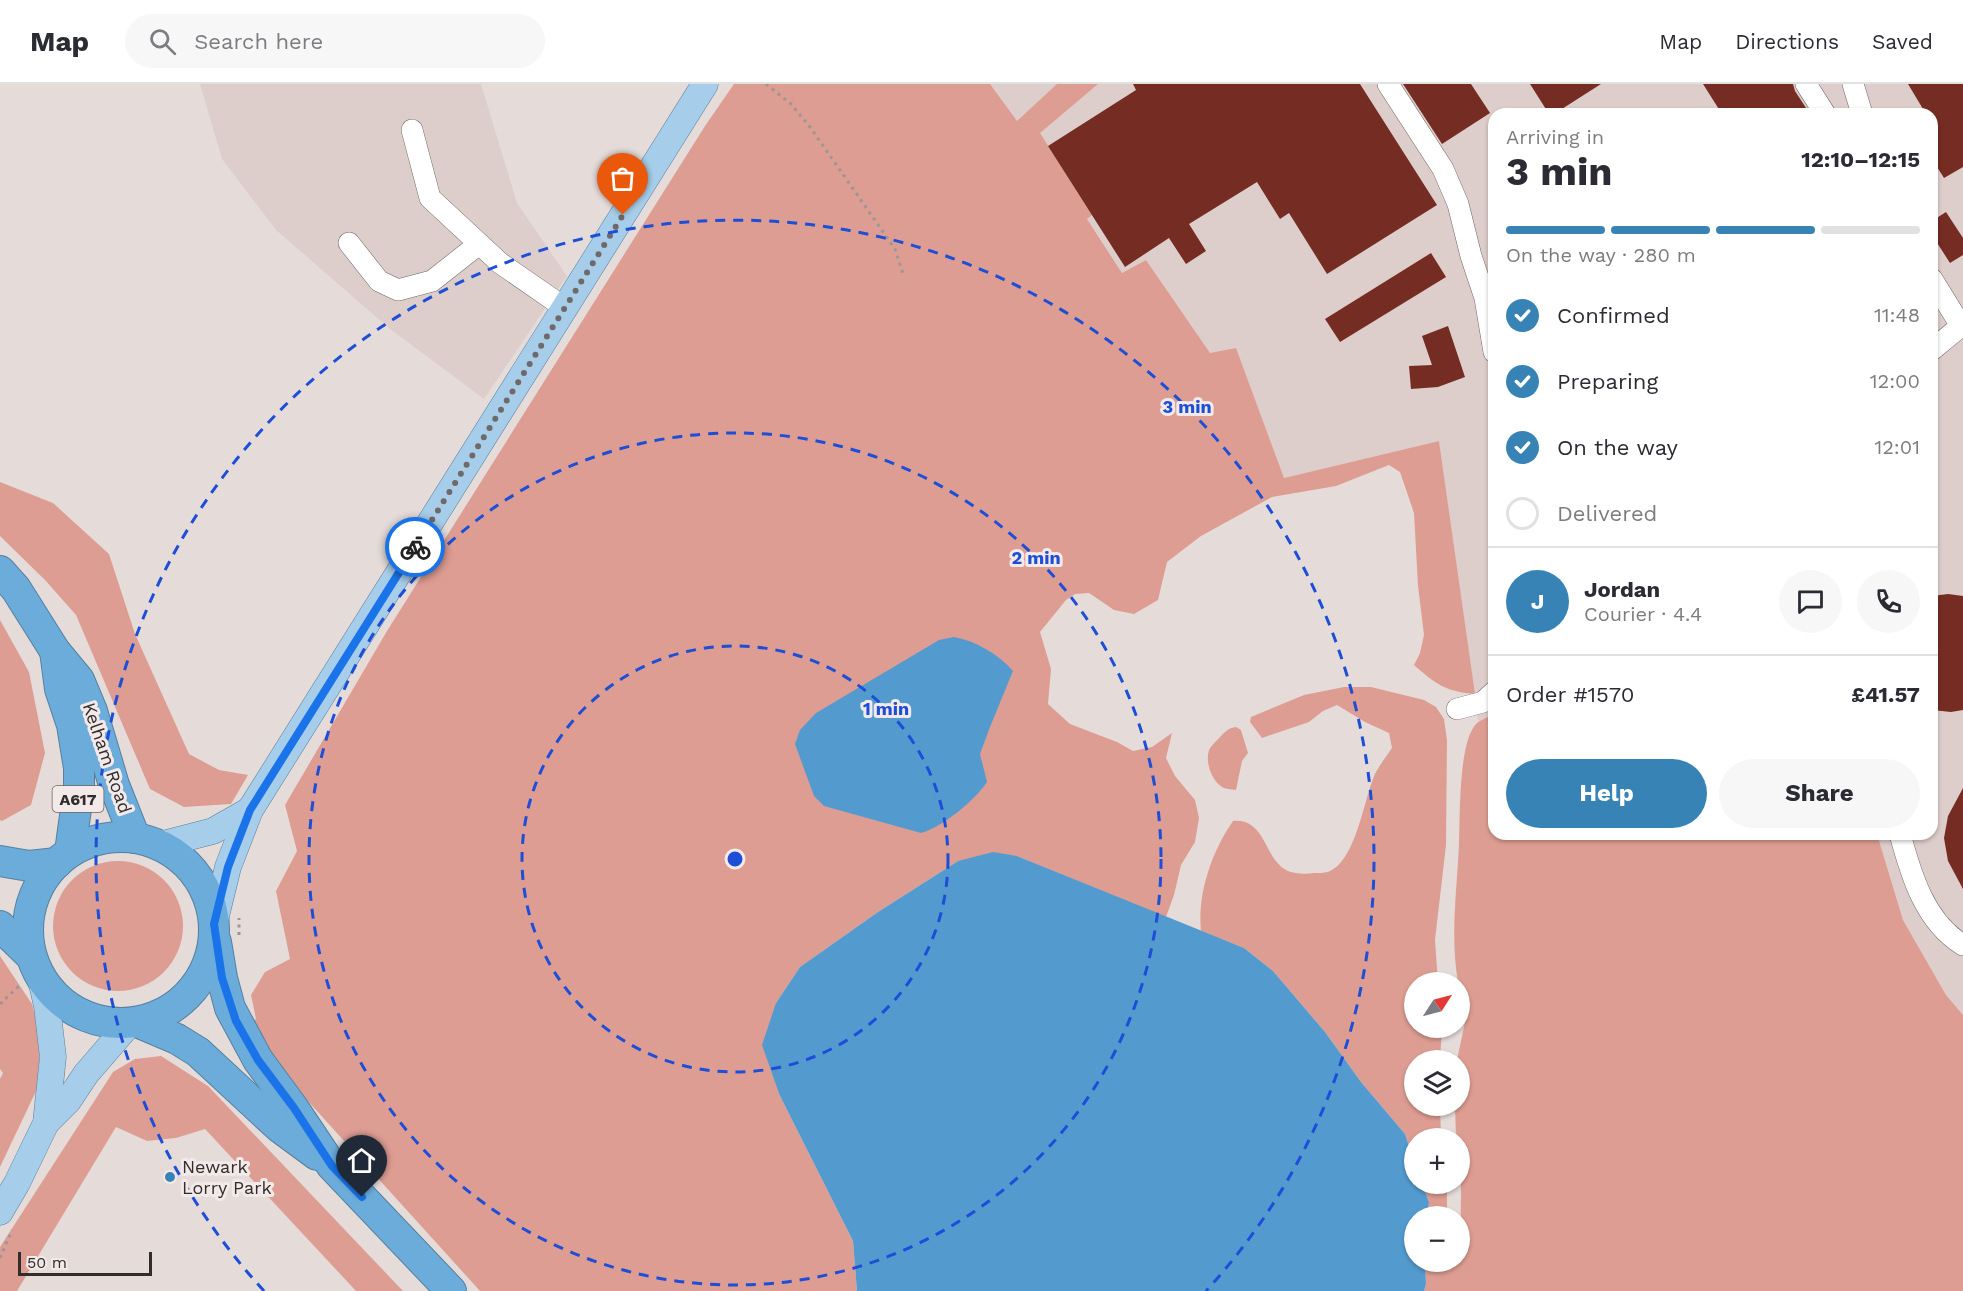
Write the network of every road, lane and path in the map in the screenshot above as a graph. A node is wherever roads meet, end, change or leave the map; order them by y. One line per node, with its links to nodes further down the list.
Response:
1 (705, 84): 14 (main road)
2 (766, 84): 11 (path)
3 (1388, 84): 15 (lane)
4 (1806, 84): 6 (lane)
5 (1853, 84): 7 (lane)
6 (1821, 108)
7 (1860, 108)
8 (412, 130): 10 (lane)
9 (349, 243): 10 (lane)
10 (479, 244): 14 (lane)
11 (904, 277)
12 (1938, 284): 13 (lane)
13 (1955, 299): 16 (lane)
14 (565, 308): 21 (main road)
15 (1488, 310)
16 (1938, 345)
17 (0, 571): 18 (highway, Kelham Road / A617)
18 (55, 651): 23 (highway, Kelham Road / A617); 24 (highway, Kelham Road / A617)
19 (1488, 697): 20 (lane)
20 (1457, 709)
21 (250, 810): 23 (main road); 27 (main road)
22 (1902, 840): 28 (lane)
23 (147, 842): 24 (highway); 27 (highway)
24 (64, 857): 25 (highway); 29 (highway)
25 (0, 861)
26 (0, 926): 29 (highway)
27 (226, 928): 31 (highway); 33 (highway)
28 (1963, 945)
29 (36, 968): 30 (path); 31 (highway); 32 (main road)
30 (0, 1004)
31 (134, 1023): 32 (main road); 33 (highway)
32 (46, 1122): 34 (main road)
33 (332, 1166): 36 (highway)
34 (7, 1220): 35 (path)
35 (0, 1258)
36 (451, 1291)

